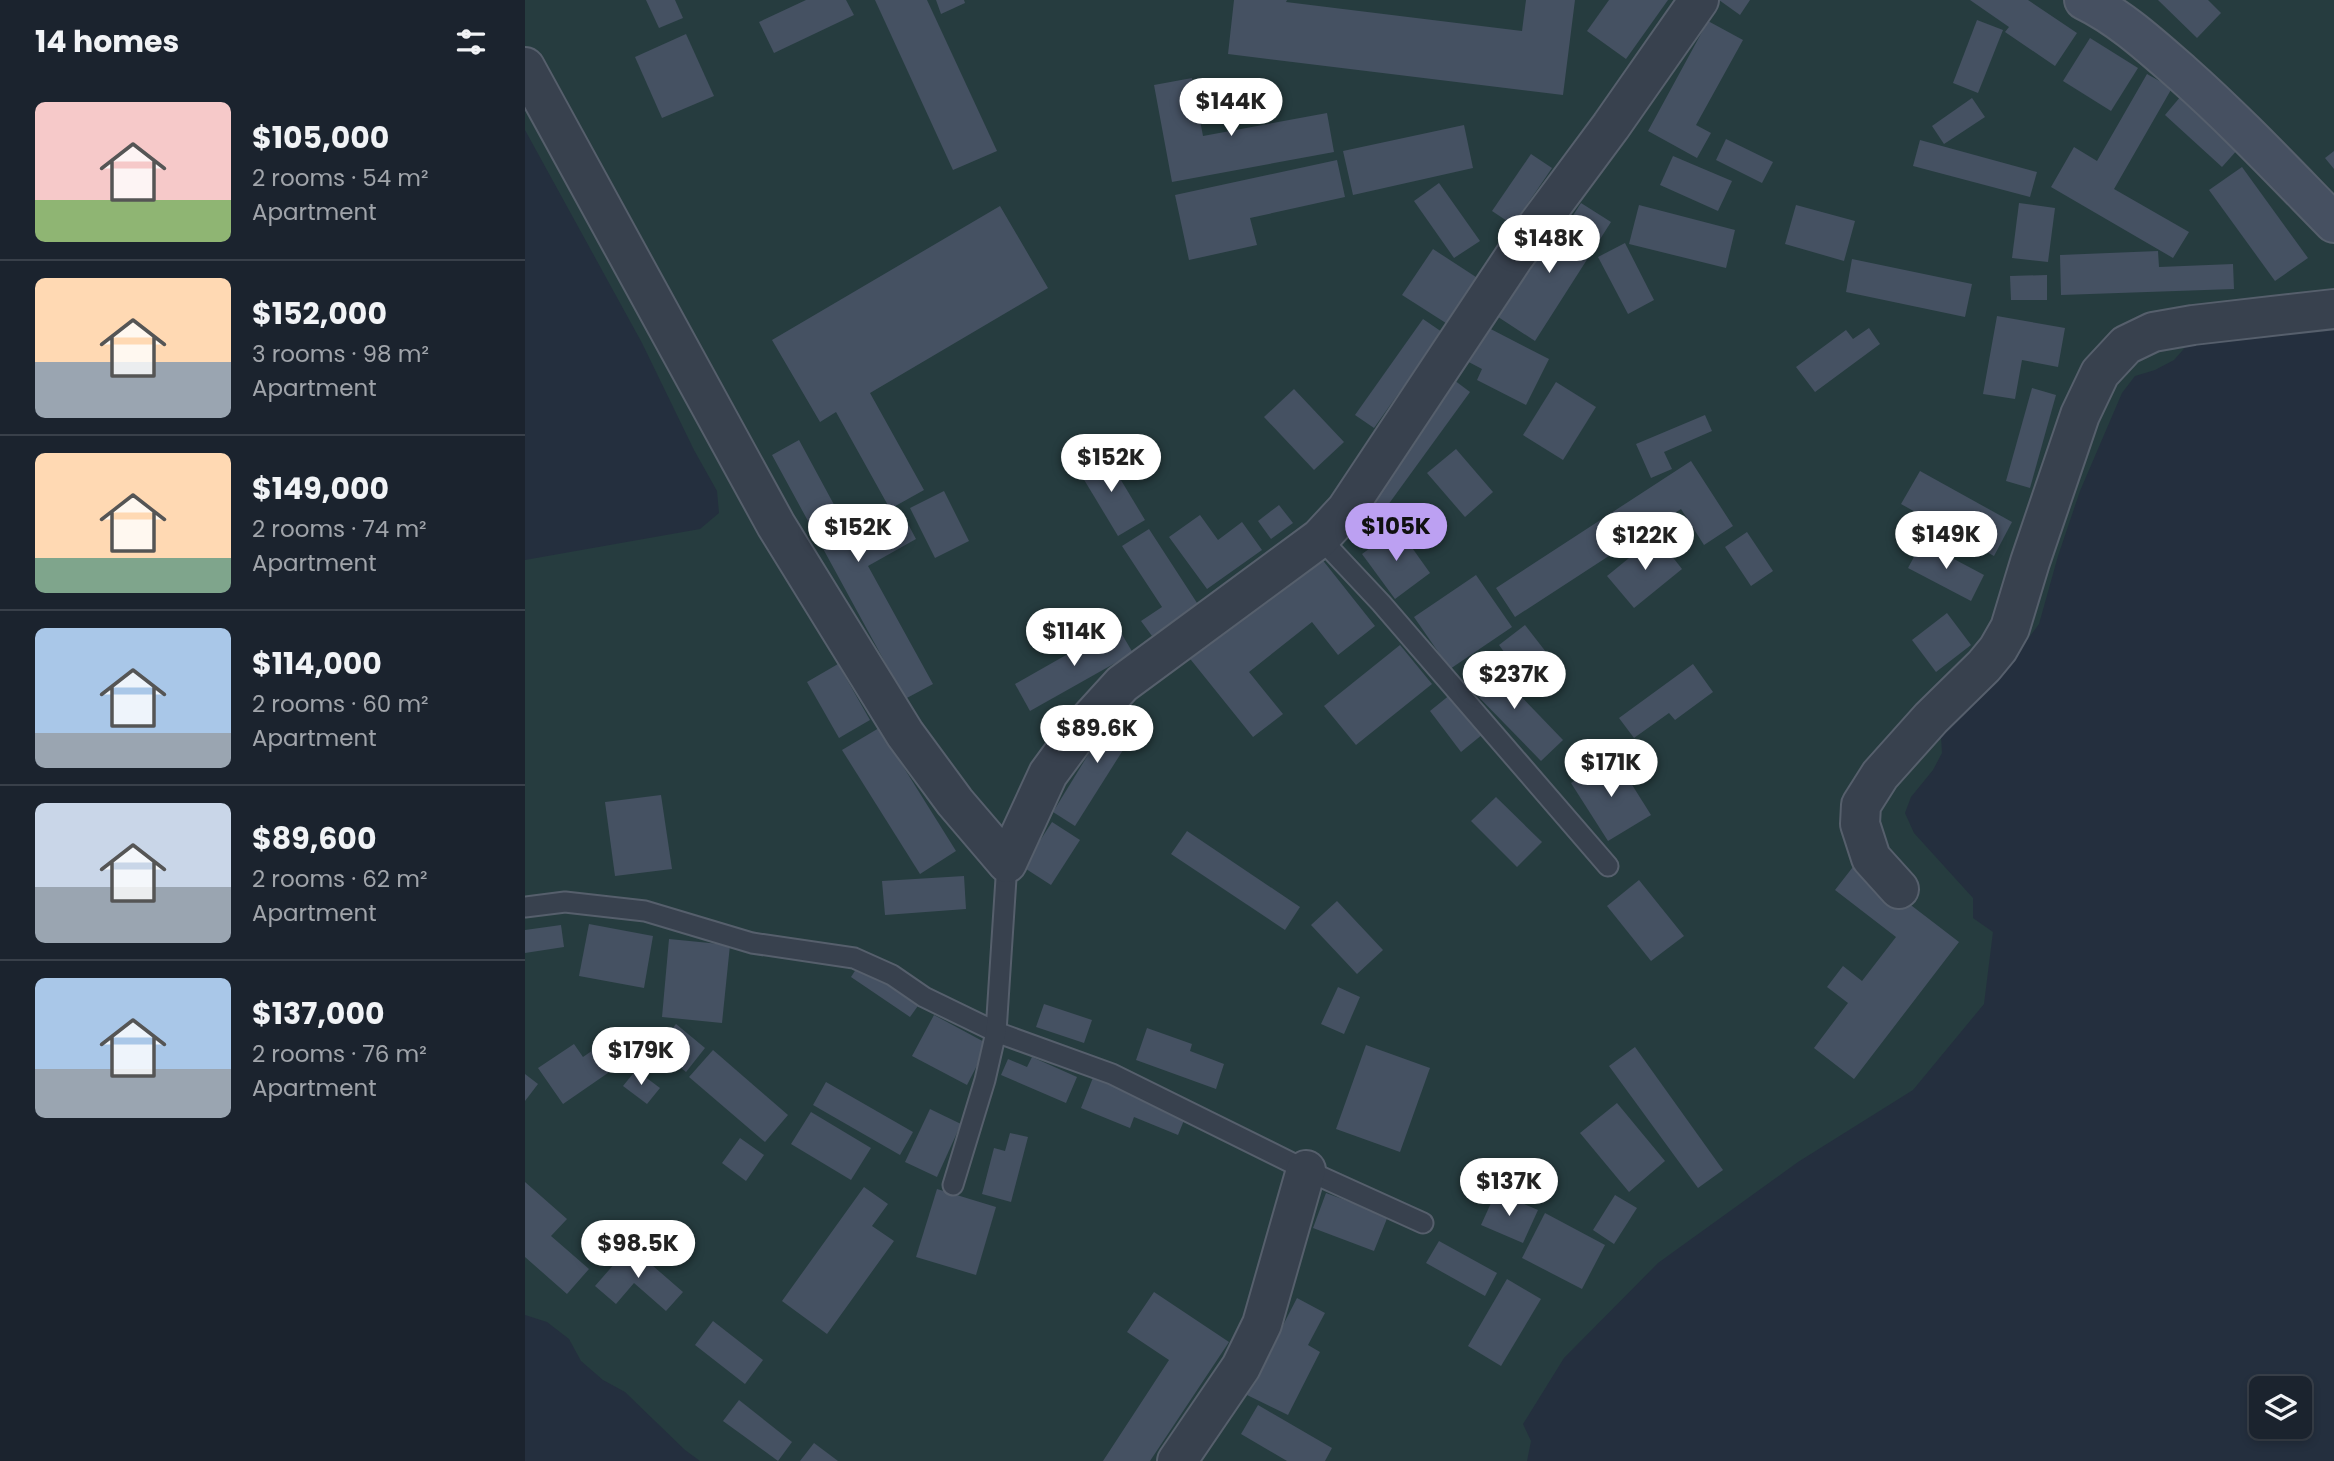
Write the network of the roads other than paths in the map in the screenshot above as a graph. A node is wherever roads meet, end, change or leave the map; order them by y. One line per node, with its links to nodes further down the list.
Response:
1 (1699, 0): 6 (street)
2 (2084, 0): 4 (main road)
3 (525, 67): 7 (street)
4 (2334, 223)
5 (2334, 309): 9 (street)
6 (1320, 538): 7 (street); 8 (lane)
7 (1007, 863): 11 (lane)
8 (1608, 866)
9 (1899, 889)
10 (525, 907): 11 (lane)
11 (996, 1032): 12 (lane); 13 (lane)
12 (1306, 1170): 14 (lane); 15 (street)
13 (953, 1185)
14 (1423, 1223)
15 (1177, 1461)

